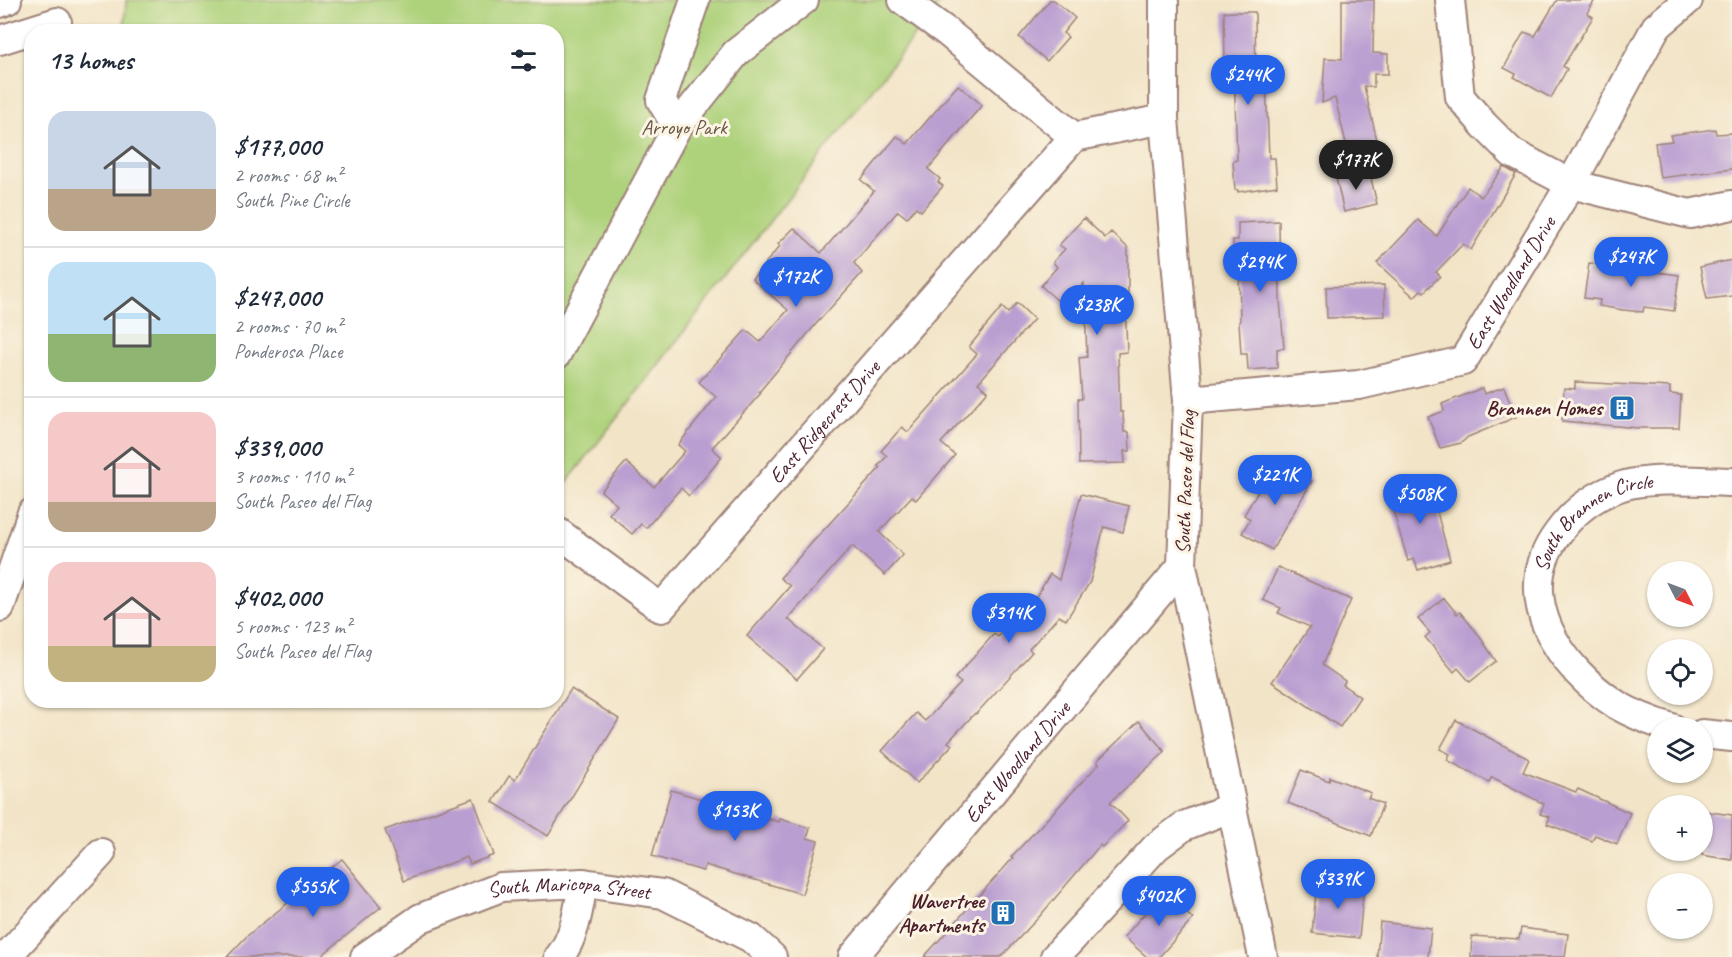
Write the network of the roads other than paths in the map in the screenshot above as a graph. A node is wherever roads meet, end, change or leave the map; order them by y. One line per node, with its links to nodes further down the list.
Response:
1 (7, 0): 8 (street)
2 (695, 0): 14 (street)
3 (804, 0): 14 (street)
4 (903, 0): 15 (street)
5 (1164, 0): 13 (street, South Paseo del Flag)
6 (1450, 0): 16 (street)
7 (1688, 0): 16 (street, East Woodland Drive)
8 (0, 3)
9 (56, 18): 10 (street)
10 (41, 24)
11 (24, 31): 12 (street)
12 (0, 40)
13 (1164, 119): 15 (street); 19 (street, South Paseo del Flag)
14 (677, 127): 18 (street)
15 (1074, 137): 22 (street, East Ridgecrest Drive)
16 (1571, 184): 17 (street); 19 (street, East Woodland Drive)
17 (1732, 205)
18 (564, 340)
19 (1188, 400): 23 (street, South Paseo del Flag)
20 (1732, 482): 25 (street, South Brannen Circle)
21 (24, 536): 24 (street)
22 (564, 537)
23 (1182, 566): 28 (street, South Paseo del Flag); 35 (street, East Woodland Drive)
24 (0, 607)
25 (1647, 718)
26 (1713, 735): 27 (street)
27 (1732, 737)
28 (1232, 807): 36 (street); 37 (street, South Paseo del Flag)
29 (101, 853): 31 (street)
30 (583, 883): 32 (street, South Maricopa Street); 33 (street); 34 (street, South Maricopa Street)
31 (6, 957)
32 (365, 957)
33 (559, 957)
34 (771, 957)
35 (853, 957)
36 (1055, 957)
37 (1263, 957)

